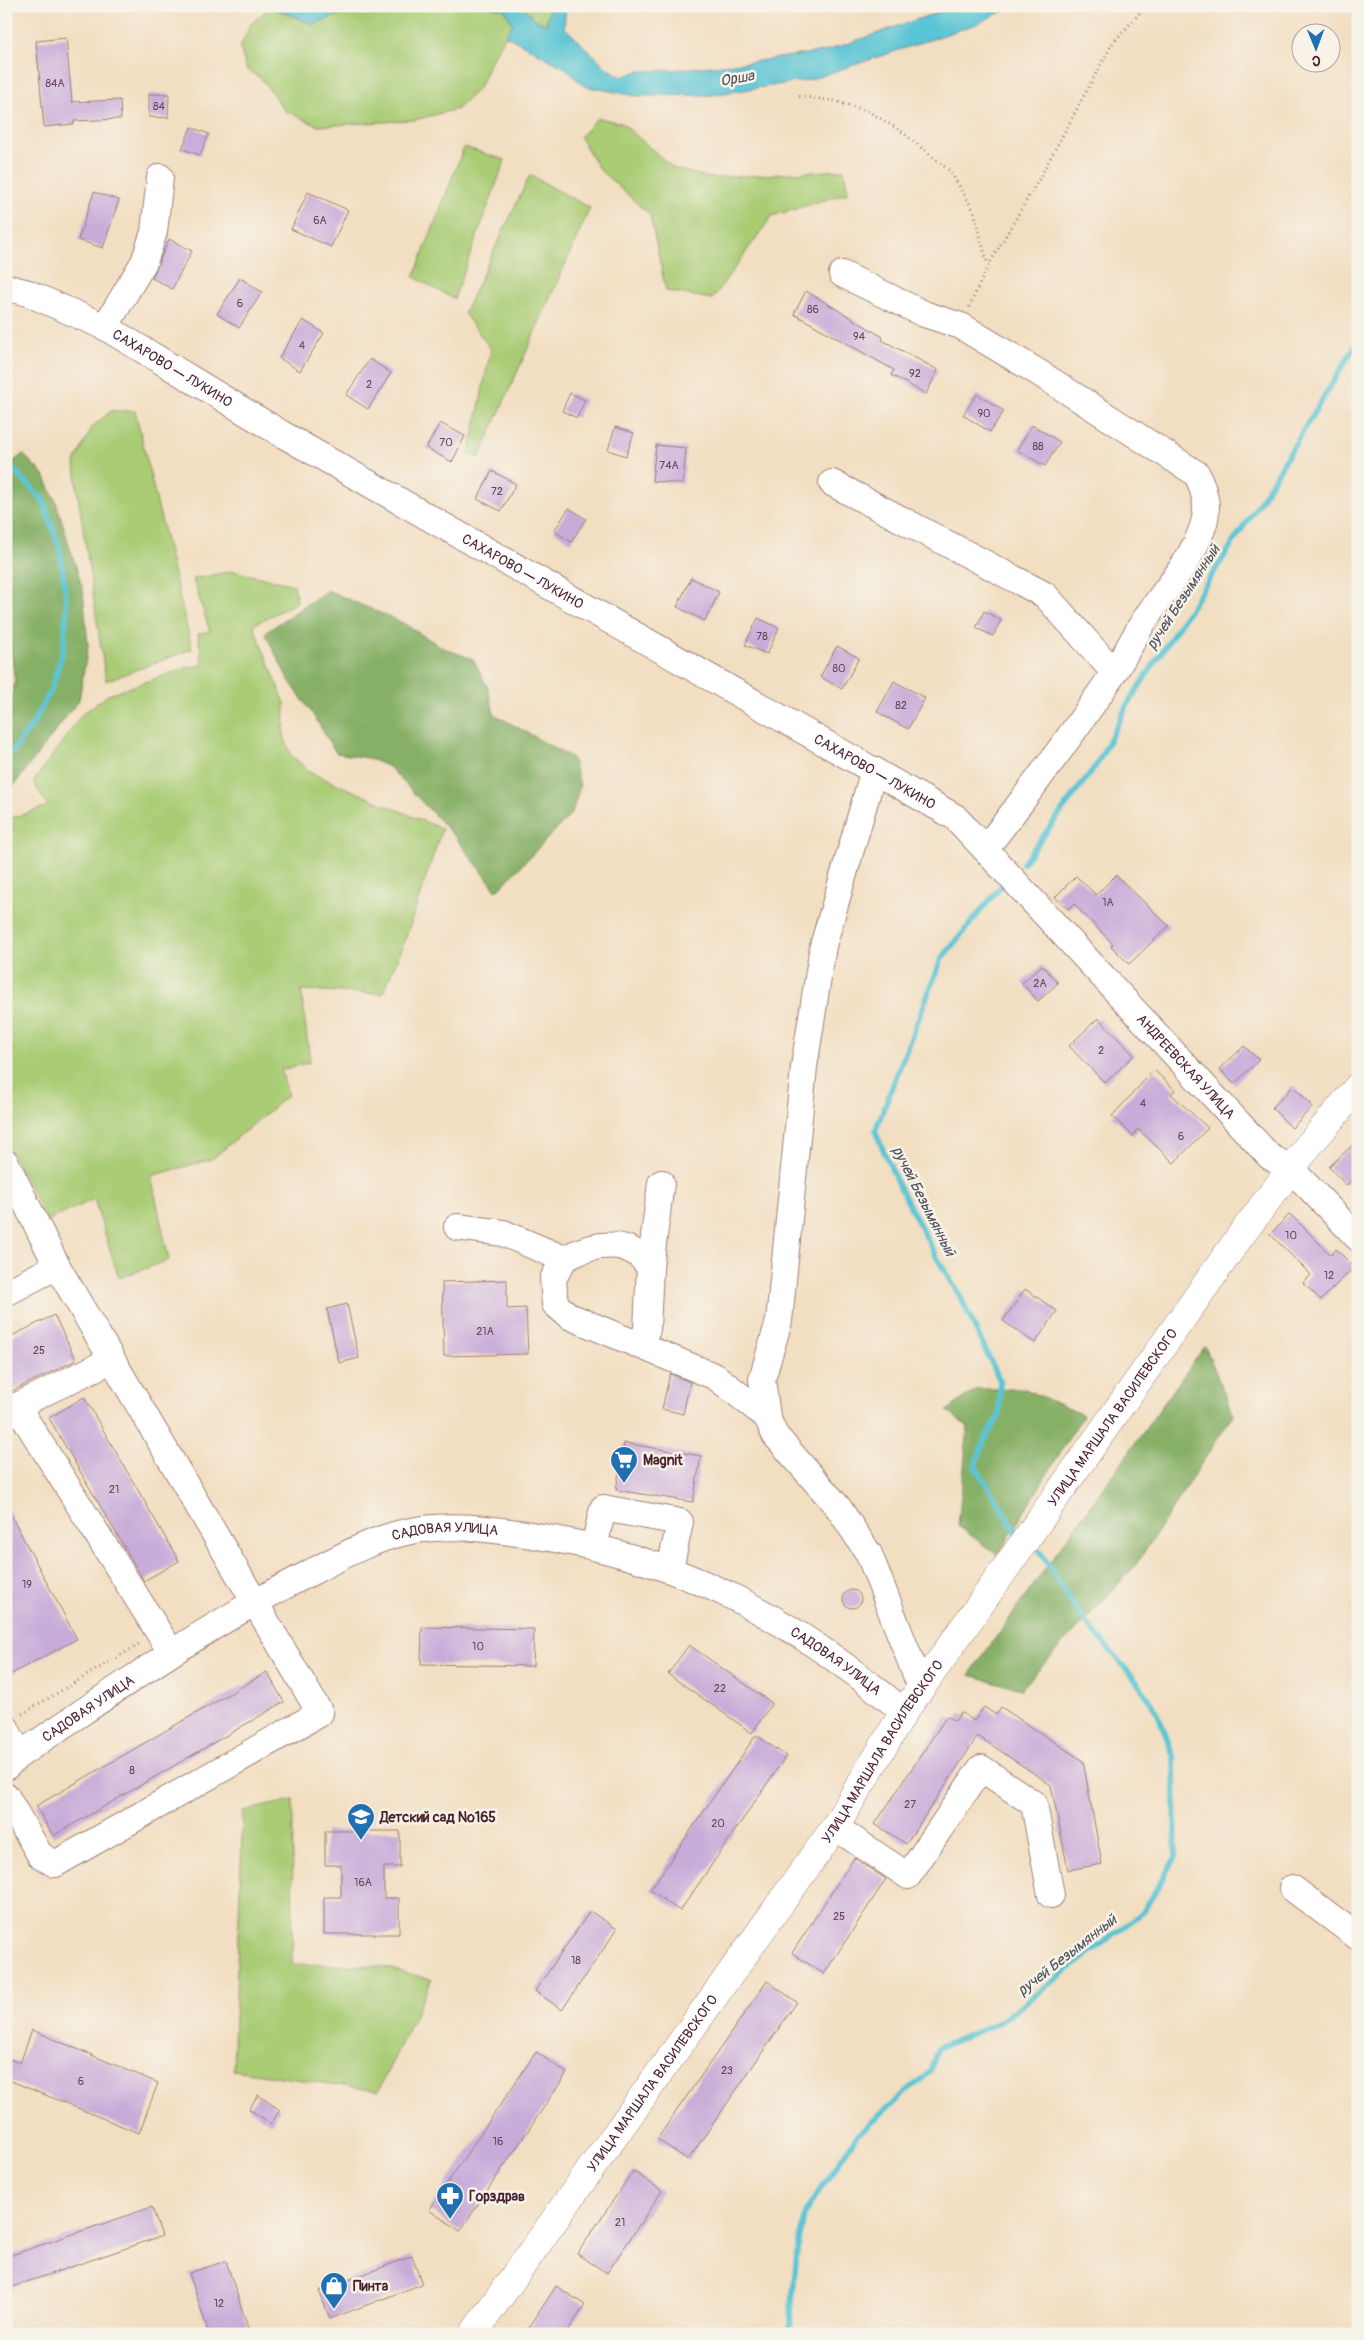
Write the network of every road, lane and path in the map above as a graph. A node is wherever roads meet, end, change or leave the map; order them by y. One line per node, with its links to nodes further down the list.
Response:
1 (1146, 6): 4 (path)
2 (800, 96): 4 (path)
3 (160, 177): 8 (street)
4 (988, 266): 7 (path)
5 (842, 274): 7 (street)
6 (6, 287): 8 (street, САХАРОВО — ЛУКИНО)
7 (961, 326): 10 (street)
8 (105, 327): 11 (street, САХАРОВО — ЛУКИНО)
9 (832, 483): 10 (street)
10 (1114, 672): 12 (street)
11 (874, 770): 12 (street, САХАРОВО — ЛУКИНО); 28 (street)
12 (986, 848): 13 (street, САХАРОВО — ЛУКИНО)
13 (1019, 887): 16 (street, АНДРЕЕВСКАЯ УЛИЦА)
14 (1358, 1087): 16 (main road, УЛИЦА МАРШАЛА ВАСИЛЕВСКОГО)
15 (6, 1163): 18 (street)
16 (1291, 1169): 20 (street, АНДРЕЕВСКАЯ УЛИЦА); 33 (main road, УЛИЦА МАРШАЛА ВАСИЛЕВСКОГО)
17 (661, 1183): 23 (street)
18 (13, 1193): 22 (street)
19 (457, 1227): 21 (street)
20 (1358, 1238)
21 (564, 1259): 23 (street); 25 (street)
22 (57, 1266): 24 (street); 26 (street)
23 (650, 1267): 25 (street)
24 (6, 1293)
25 (641, 1344): 28 (street)
26 (111, 1360): 27 (street); 31 (street)
27 (12, 1408): 32 (street)
28 (767, 1417): 33 (street)
29 (594, 1547): 30 (street, САДОВАЯ УЛИЦА); 30 (street); 31 (street, САДОВАЯ УЛИЦА)
30 (670, 1569): 34 (street, САДОВАЯ УЛИЦА)
31 (254, 1602): 32 (street, САДОВАЯ УЛИЦА); 37 (street)
32 (165, 1642): 35 (path); 36 (street, САДОВАЯ УЛИЦА)
33 (921, 1688): 34 (main road, УЛИЦА МАРШАЛА ВАСИЛЕВСКОГО)
34 (904, 1712): 38 (main road, УЛИЦА МАРШАЛА ВАСИЛЕВСКОГО)
35 (10, 1723): 36 (street)
36 (13, 1761)
37 (6, 1796)
38 (836, 1827): 40 (street); 42 (main road, УЛИЦА МАРШАЛА ВАСИЛЕВСКОГО)
39 (1292, 1888): 41 (street)
40 (1051, 1895)
41 (1358, 1937)
42 (474, 2334)

